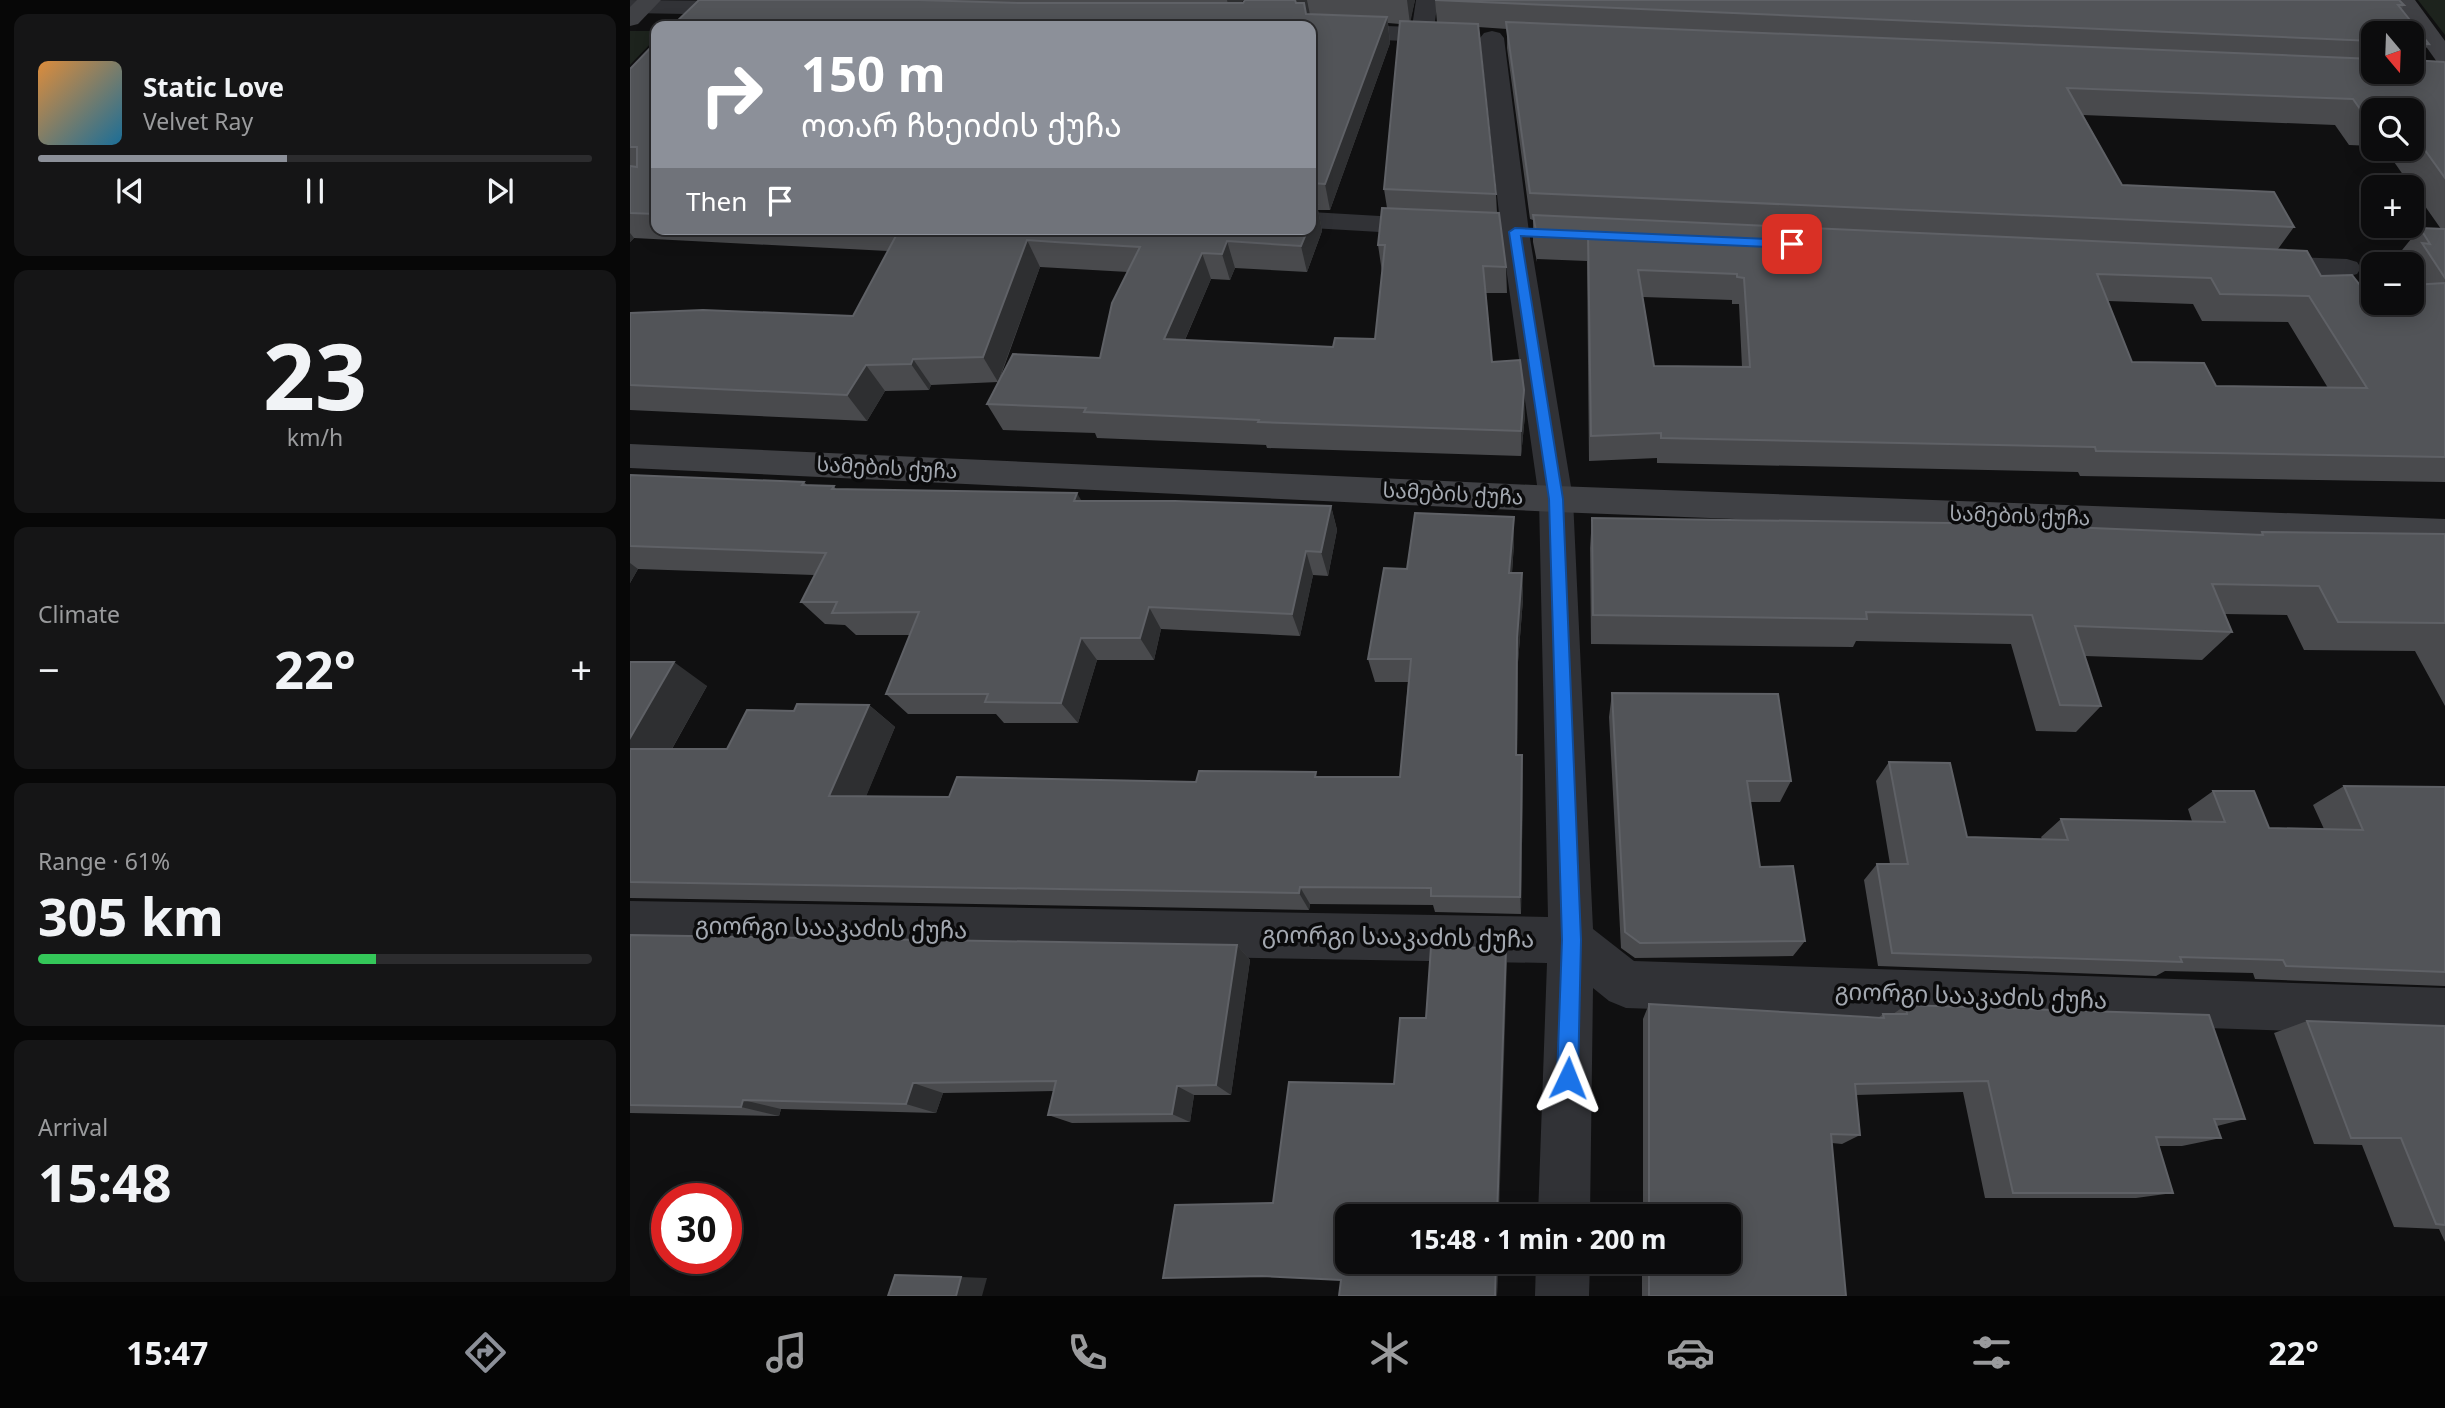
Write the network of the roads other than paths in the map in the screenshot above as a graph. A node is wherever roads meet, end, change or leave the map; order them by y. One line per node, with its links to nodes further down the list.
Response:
1 (1427, 0): 8 (street)
2 (2404, 0): 9 (street)
3 (703, 3): 4 (street); 5 (street); 6 (street)
4 (638, 8)
5 (769, 9)
6 (686, 21)
7 (1316, 30): 8 (street)
8 (1422, 34): 11 (street)
9 (2445, 57)
10 (1316, 220): 11 (street)
11 (1501, 231): 15 (street)
12 (2236, 264): 13 (street)
13 (2347, 268)
14 (630, 456): 15 (street, სამების ქუჩა)
15 (1556, 499): 16 (street, სამების ქუჩა); 18 (street)
16 (2445, 533)
17 (630, 924): 18 (street, გიორგი სააკაძის ქუჩა)
18 (1572, 940): 19 (street, გიორგი სააკაძის ქუჩა); 20 (street)
19 (2445, 1012)
20 (1564, 1204)
21 (1563, 1274): 22 (street)
22 (1562, 1296)

